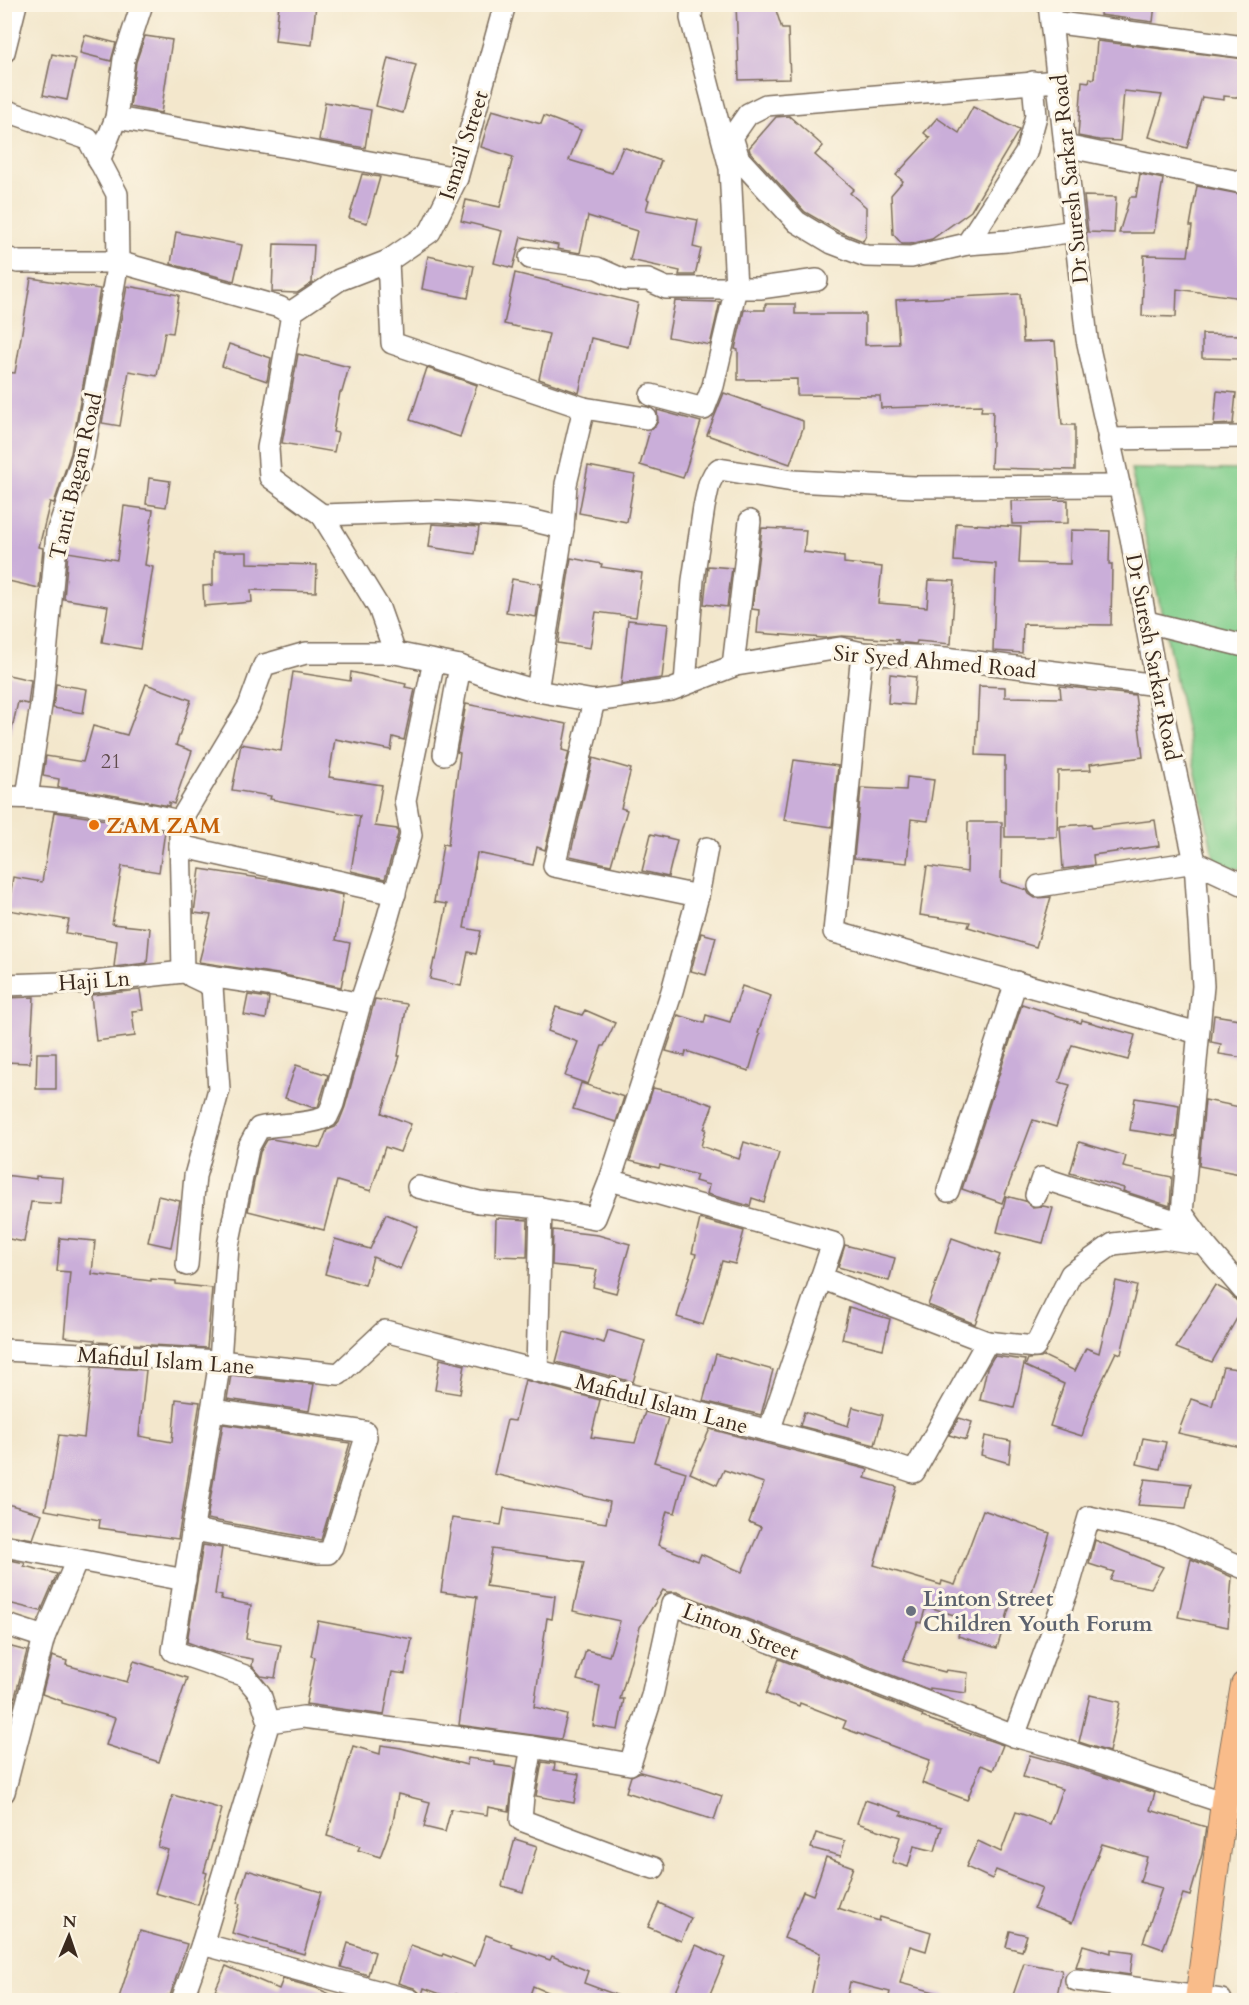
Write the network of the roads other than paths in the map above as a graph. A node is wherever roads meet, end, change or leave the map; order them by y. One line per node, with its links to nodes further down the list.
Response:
1 (15, 4): 7 (street)
2 (142, 4): 11 (street)
3 (506, 4): 14 (street, Ismail Street)
4 (692, 4): 23 (street)
5 (1050, 13): 6 (street); 8 (street, Dr Suresh Sarkar Road)
6 (1245, 47)
7 (4, 52)
8 (1058, 81): 9 (street); 12 (street, Dr Suresh Sarkar Road)
9 (1033, 82): 17 (street); 17 (street)
10 (4, 110): 13 (street)
11 (116, 118): 13 (street); 14 (street)
12 (1065, 146): 15 (street); 16 (street, Dr Suresh Sarkar Road)
13 (99, 161): 21 (street)
14 (457, 178): 20 (street, Ismail Street)
15 (1245, 183)
16 (1075, 231): 17 (street); 29 (street, Dr Suresh Sarkar Road)
17 (967, 244)
18 (4, 257): 21 (street)
19 (530, 258): 23 (street)
20 (388, 261): 24 (street, Ismail Street); 26 (street)
21 (118, 262): 24 (street); 47 (street, Tanti Bagan Road)
22 (817, 280): 23 (street)
23 (736, 288): 25 (street)
24 (290, 313): 31 (street)
25 (651, 395)
26 (584, 408): 27 (street); 33 (street)
27 (646, 418)
28 (1245, 437): 29 (street)
29 (1108, 439): 30 (street, Dr Suresh Sarkar Road)
30 (1120, 486): 34 (street, Dr Suresh Sarkar Road); 41 (street)
31 (322, 514): 33 (street); 36 (street)
32 (750, 521): 40 (street)
33 (563, 528): 43 (street)
34 (1147, 622): 35 (street); 42 (street, Dr Suresh Sarkar Road)
35 (1245, 646)
36 (395, 653): 38 (street, Sir Syed Ahmed Road); 48 (street, Sir Syed Ahmed Road)
37 (862, 653): 40 (street, Sir Syed Ahmed Road); 42 (street, Sir Syed Ahmed Road); 57 (street)
38 (434, 661): 39 (street, Sir Syed Ahmed Road); 54 (street)
39 (460, 666): 43 (street, Sir Syed Ahmed Road); 45 (street)
40 (733, 666): 41 (street, Sir Syed Ahmed Road)
41 (685, 684): 44 (street, Sir Syed Ahmed Road)
42 (1157, 685): 51 (street, Dr Suresh Sarkar Road)
43 (537, 691): 44 (street, Sir Syed Ahmed Road)
44 (594, 701): 55 (street)
45 (444, 754)
46 (4, 797): 47 (street)
47 (27, 797): 48 (street)
48 (180, 821): 49 (street)
49 (180, 846): 54 (street); 56 (street)
50 (707, 848): 55 (street)
51 (1195, 862): 52 (street); 53 (street); 60 (street, Dr Suresh Sarkar Road)
52 (1245, 885)
53 (1039, 886)
54 (395, 894): 59 (street)
55 (698, 896): 61 (street)
56 (183, 972): 58 (street, Haji Ln); 59 (street, Haji Ln); 68 (street)
57 (1016, 982): 60 (street); 63 (street)
58 (4, 985)
59 (360, 1004): 73 (street)
60 (1198, 1033): 66 (street, Dr Suresh Sarkar Road)
61 (610, 1179): 65 (street); 69 (street)
62 (418, 1187): 65 (street)
63 (948, 1191)
64 (1036, 1195): 66 (street)
65 (541, 1208): 74 (street)
66 (1182, 1212): 67 (street)
67 (1204, 1244): 70 (street); 71 (street)
68 (187, 1265)
69 (821, 1278): 71 (street); 76 (street)
70 (1245, 1291)
71 (987, 1342): 76 (street, Mafidul Islam Lane)
72 (4, 1350): 73 (street, Mafidul Islam Lane)
73 (220, 1361): 74 (street, Mafidul Islam Lane); 75 (street)
74 (537, 1371): 76 (street, Mafidul Islam Lane)
75 (212, 1410): 77 (street); 77 (street)
76 (769, 1431)
77 (194, 1530): 81 (street)
78 (4, 1546): 79 (street)
79 (77, 1560): 81 (street); 83 (street)
80 (1245, 1568): 86 (street)
81 (185, 1580): 85 (street)
82 (4, 1624): 83 (street)
83 (44, 1637): 88 (street)
84 (1245, 1685): 89 (main road)
85 (269, 1722): 87 (street, Linton Street); 91 (street)
86 (1014, 1736): 87 (street, Linton Street); 89 (street, Linton Street)
87 (532, 1747): 90 (street)
88 (4, 1792)
89 (1234, 1806): 93 (main road)
90 (654, 1868)
91 (202, 1944): 94 (street); 95 (street)
92 (1076, 1980): 93 (street)
93 (1206, 1999)
94 (182, 2001)
95 (410, 2001)

